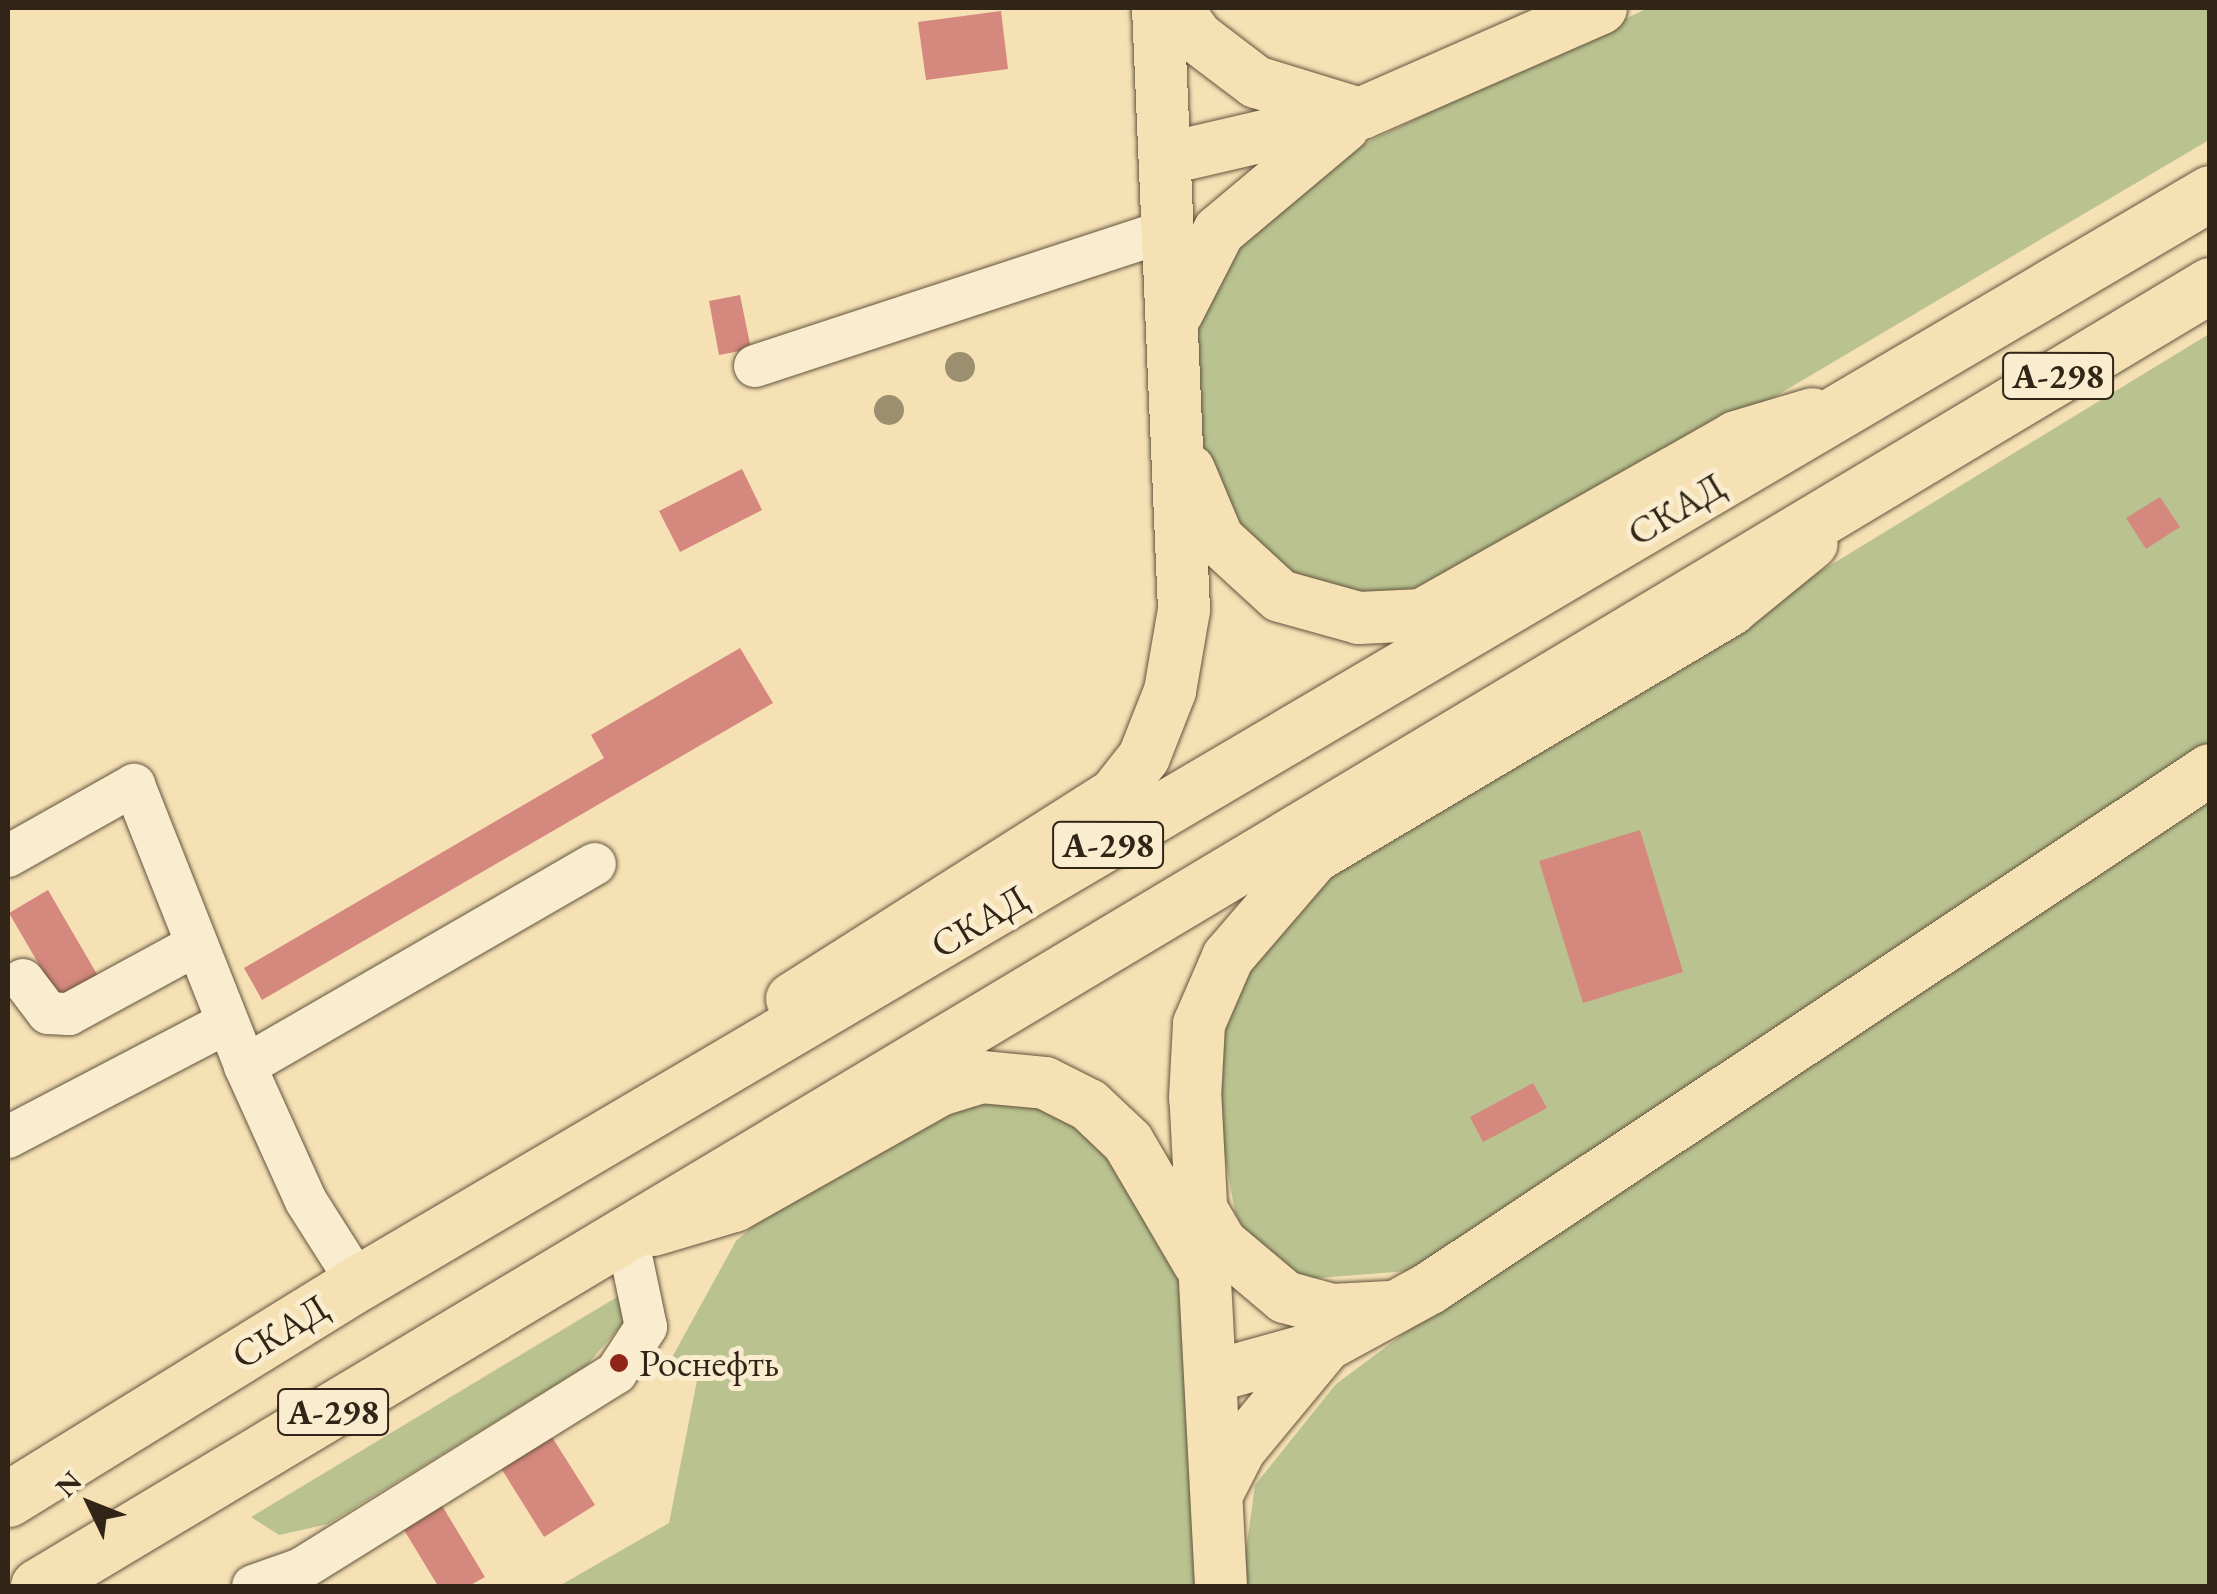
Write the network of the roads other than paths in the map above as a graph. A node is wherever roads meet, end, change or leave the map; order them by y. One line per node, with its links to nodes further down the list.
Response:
1 (1158, 8): 5 (main road)
2 (1176, 8): 4 (main road)
3 (1601, 8): 4 (main road)
4 (1362, 113): 5 (main road); 9 (main road)
5 (1164, 159): 7 (main road)
6 (2210, 193): 11 (highway, СКАД / А-298)
7 (1168, 230): 9 (main road); 10 (lane)
8 (2210, 284): 13 (highway, А-298)
9 (1172, 326): 12 (main road)
10 (755, 366)
11 (1860, 400): 12 (main road); 22 (highway, СКАД / А-298)
12 (1178, 435): 22 (main road)
13 (1906, 467): 23 (main road); 24 (highway, А-298)
14 (2210, 770): 27 (main road)
15 (8, 856): 17 (lane)
16 (595, 864): 20 (lane)
17 (196, 945): 18 (lane); 19 (lane)
18 (23, 980)
19 (226, 1023): 20 (lane); 21 (lane)
20 (245, 1066): 26 (lane)
21 (8, 1137)
22 (570, 1163): 26 (highway, СКАД / А-298)
23 (1200, 1206): 25 (main road); 27 (main road)
24 (628, 1237): 25 (main road); 32 (highway, А-298); 33 (lane)
25 (1205, 1273): 29 (main road)
26 (358, 1283): 31 (highway, СКАД / А-298)
27 (1395, 1307): 28 (main road)
28 (1326, 1345): 29 (main road); 30 (main road)
29 (1214, 1376): 30 (main road)
30 (1218, 1492): 34 (main road)
31 (8, 1498)
32 (38, 1586)
33 (253, 1586)
34 (1221, 1586)

